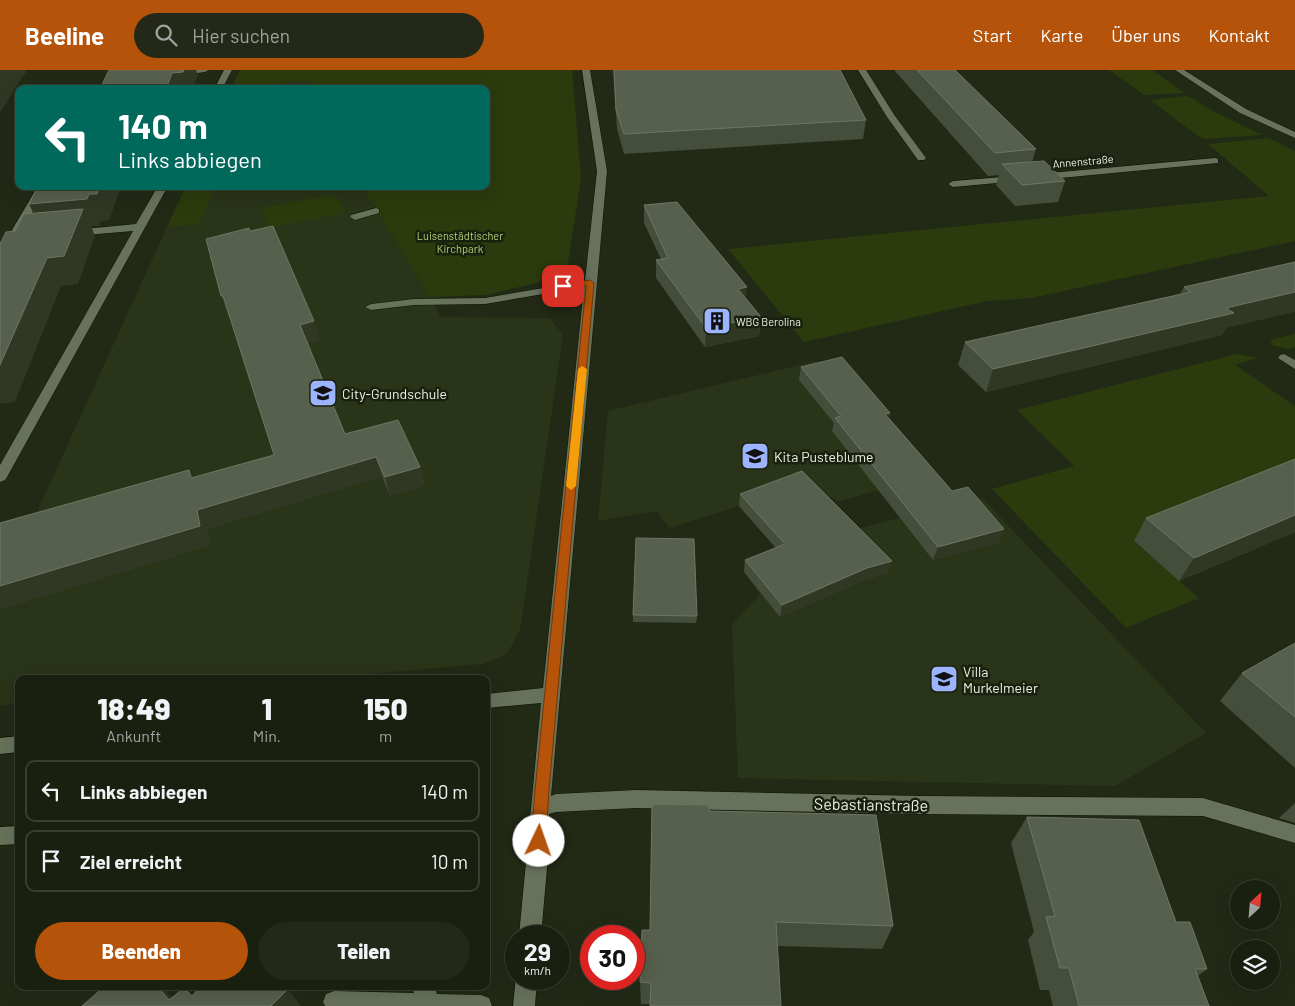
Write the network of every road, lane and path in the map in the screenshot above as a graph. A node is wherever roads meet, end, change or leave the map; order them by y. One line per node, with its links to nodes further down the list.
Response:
1 (205, 70): 6 (street)
2 (228, 70): 7 (street)
3 (586, 70): 19 (street)
4 (862, 70): 9 (street)
5 (1179, 70): 8 (street)
6 (165, 75)
7 (220, 85)
8 (1295, 135)
9 (921, 158)
10 (1215, 161): 11 (street, Annenstraße)
11 (953, 184)
12 (41, 190): 18 (street)
13 (161, 190): 16 (street)
14 (376, 211): 15 (street)
15 (355, 217)
16 (140, 227): 17 (street); 21 (street)
17 (61, 234)
18 (22, 237)
19 (590, 283): 20 (street); 22 (street)
20 (371, 307)
21 (0, 477)
22 (551, 695): 23 (street); 26 (street)
23 (490, 701)
24 (15, 744): 25 (street)
25 (0, 746)
26 (540, 809): 28 (street, Sebastianstraße); 30 (street)
27 (15, 834): 29 (street)
28 (1295, 834)
29 (0, 836)
30 (531, 925)
31 (525, 990): 35 (street)
32 (428, 998): 33 (street); 34 (street)
33 (334, 1002)
34 (481, 1006)
35 (524, 1006)

